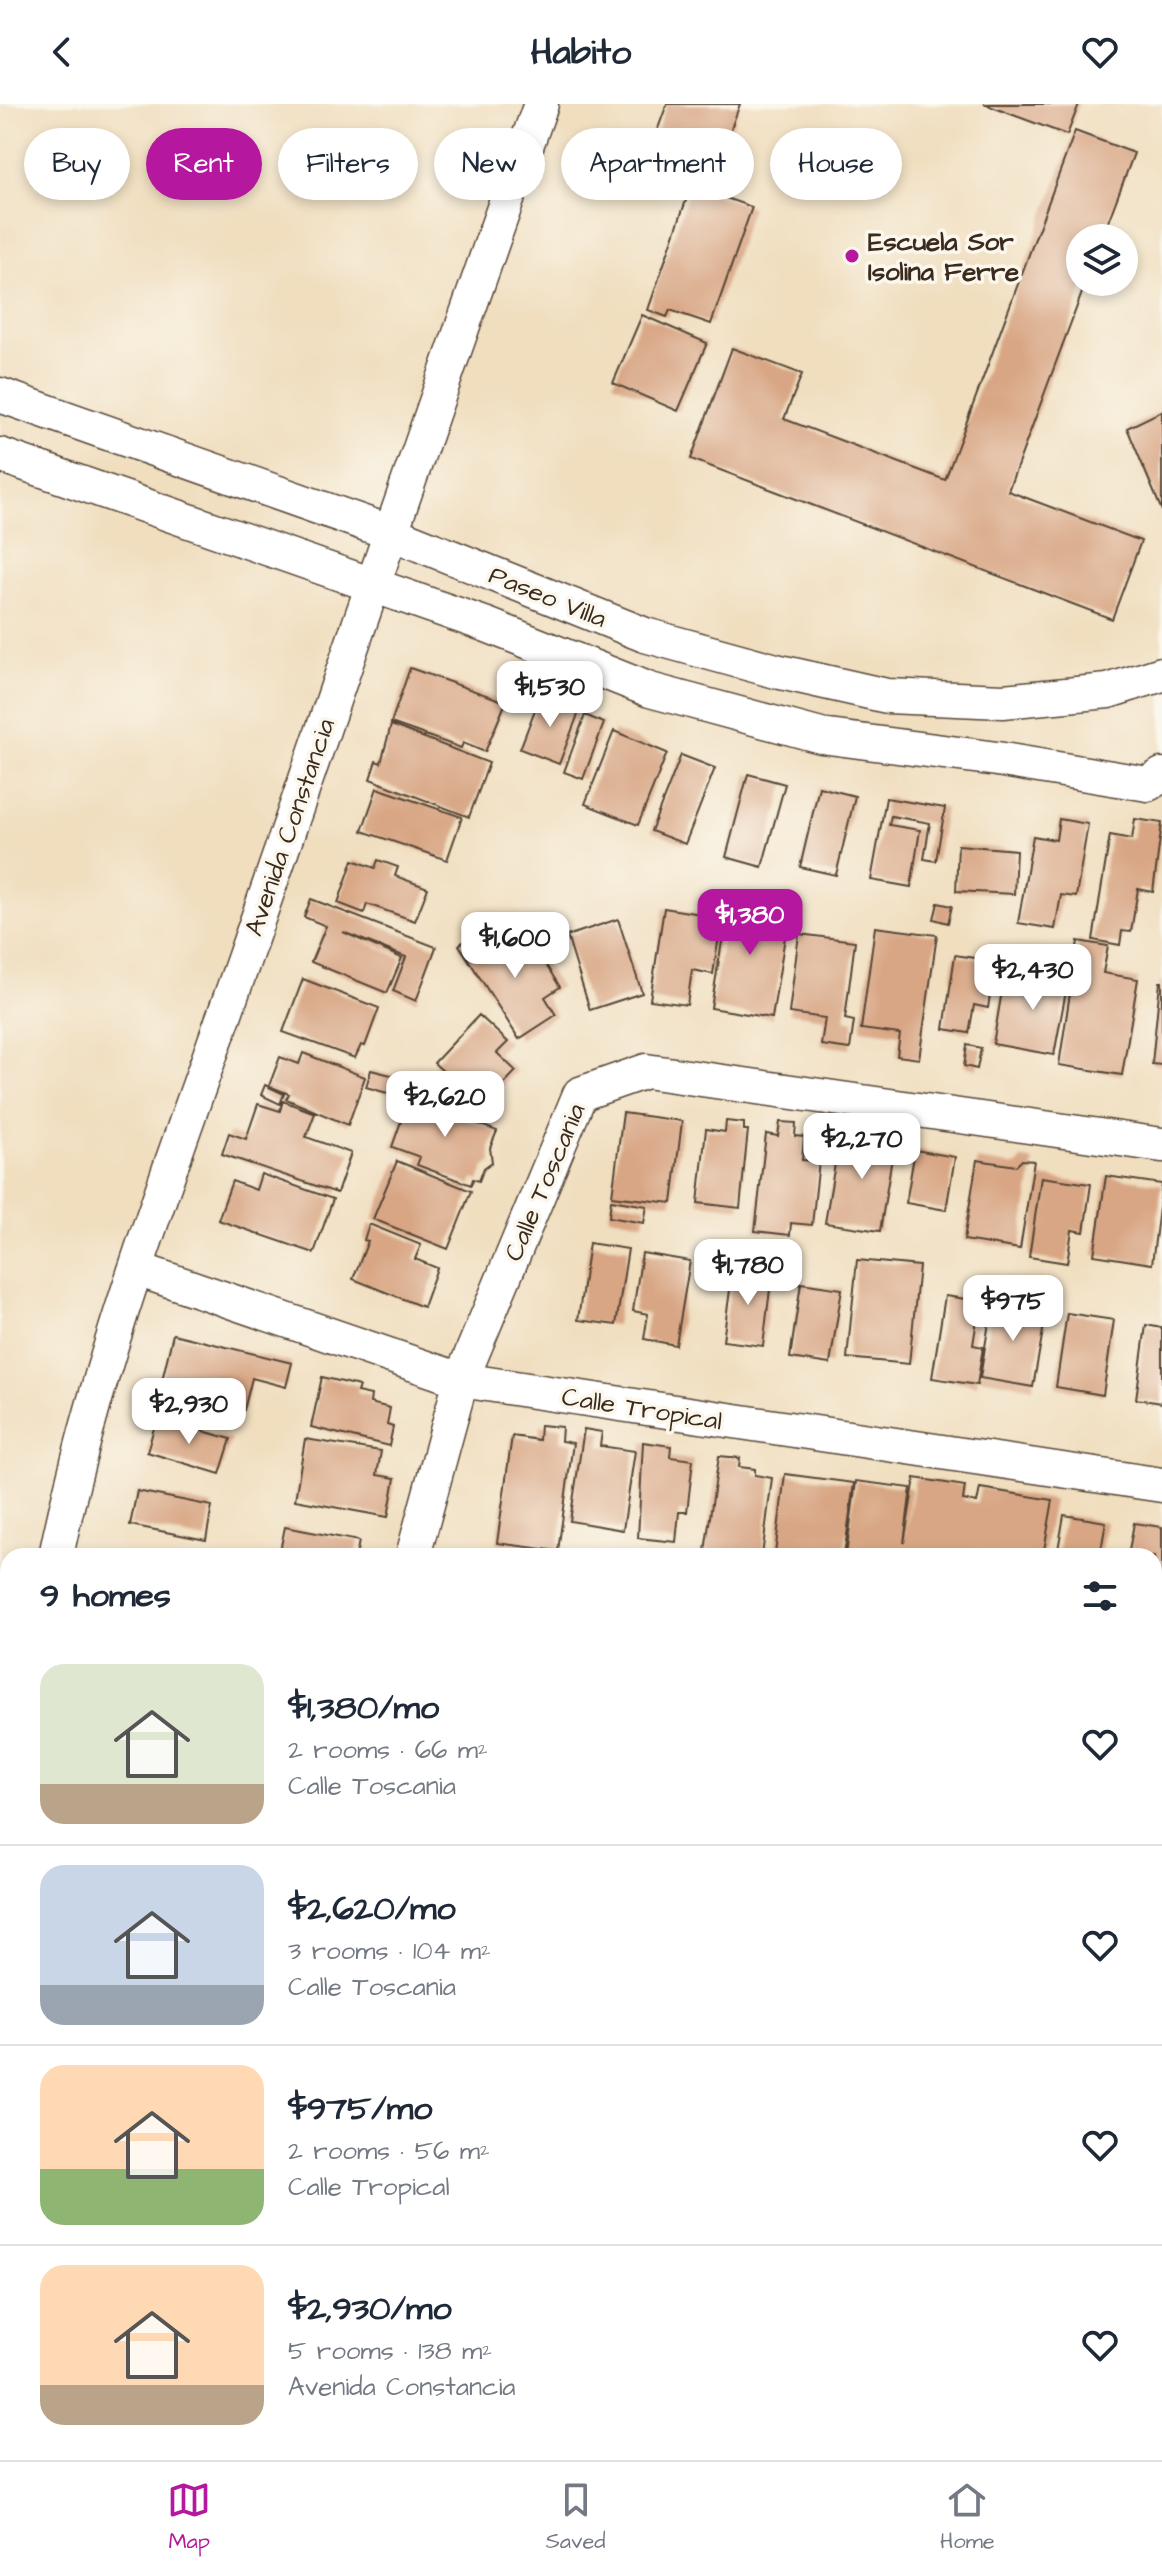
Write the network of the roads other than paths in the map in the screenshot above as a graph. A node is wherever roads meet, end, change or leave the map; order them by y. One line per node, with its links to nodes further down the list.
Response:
1 (541, 104): 4 (street, Avenida Constancia)
2 (0, 395): 4 (street, Paseo Villa)
3 (0, 455): 5 (street, Paseo Villa)
4 (389, 532): 5 (street, Avenida Constancia); 6 (street, Paseo Villa)
5 (373, 586): 7 (street, Paseo Villa); 9 (street, Avenida Constancia)
6 (1162, 674)
7 (1157, 781)
8 (1162, 1145): 10 (street, Calle Toscania)
9 (137, 1269): 10 (street, Calle Tropical); 12 (street, Avenida Constancia)
10 (461, 1380): 11 (street, Calle Tropical); 13 (street, Calle Toscania)
11 (1162, 1485)
12 (58, 1548)
13 (415, 1548)

